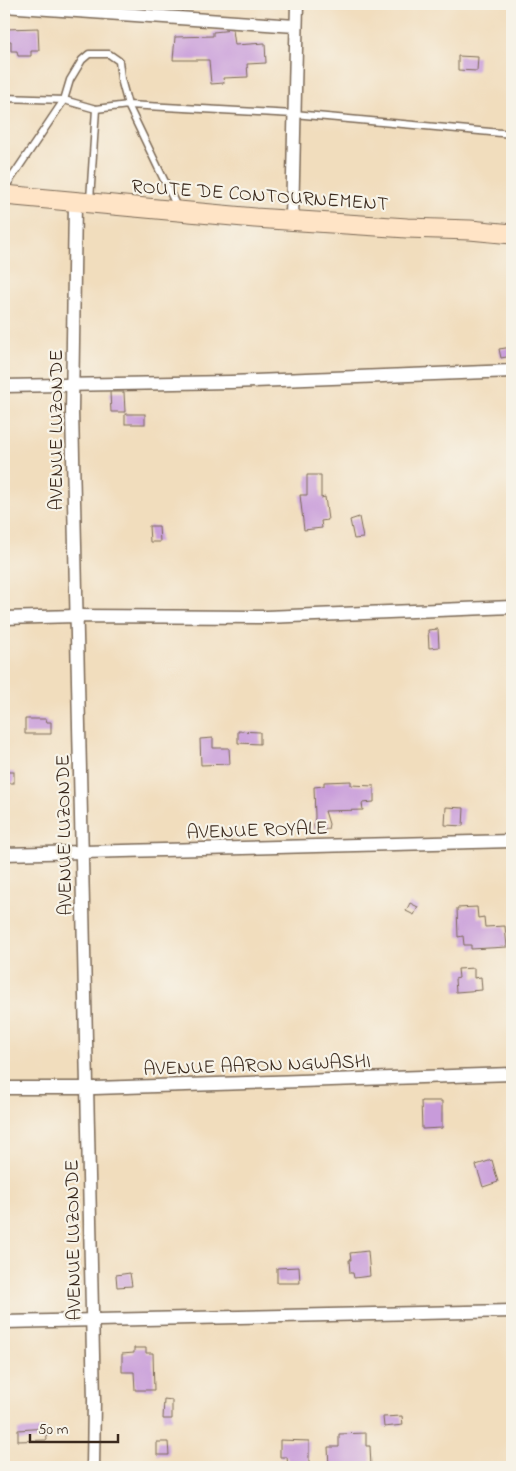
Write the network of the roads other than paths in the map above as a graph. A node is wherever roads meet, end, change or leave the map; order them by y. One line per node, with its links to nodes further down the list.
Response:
1 (297, 4): 3 (street)
2 (4, 6): 3 (street)
3 (296, 26): 8 (street)
4 (4, 98): 5 (lane)
5 (64, 100): 6 (lane); 7 (lane); 10 (lane)
6 (128, 105): 7 (lane); 8 (lane); 13 (lane)
7 (96, 109): 12 (lane)
8 (294, 114): 9 (lane); 14 (street)
9 (512, 134)
10 (4, 189)
11 (4, 196): 12 (street, ROUTE DE CONTOURNEMENT)
12 (83, 203): 13 (street, ROUTE DE CONTOURNEMENT); 17 (street, AVENUE LUZONDE)
13 (179, 210): 14 (street, ROUTE DE CONTOURNEMENT)
14 (292, 220): 15 (street, ROUTE DE CONTOURNEMENT)
15 (512, 234)
16 (512, 371): 17 (street)
17 (72, 384): 18 (street); 20 (street, AVENUE LUZONDE)
18 (4, 386)
19 (512, 608): 20 (street)
20 (76, 616): 21 (street); 23 (street, AVENUE LUZONDE)
21 (4, 618)
22 (512, 840): 23 (street, AVENUE ROYALE)
23 (82, 852): 24 (street, AVENUE ROYALE); 27 (street, AVENUE LUZONDE)
24 (4, 854)
25 (512, 1074): 27 (street, AVENUE AARON NGWASHI)
26 (4, 1088): 27 (street, AVENUE AARON NGWASHI)
27 (87, 1088): 29 (street, AVENUE LUZONDE)
28 (512, 1311): 29 (street)
29 (92, 1320): 30 (street); 31 (street, AVENUE LUZONDE)
30 (4, 1322)
31 (93, 1467)

